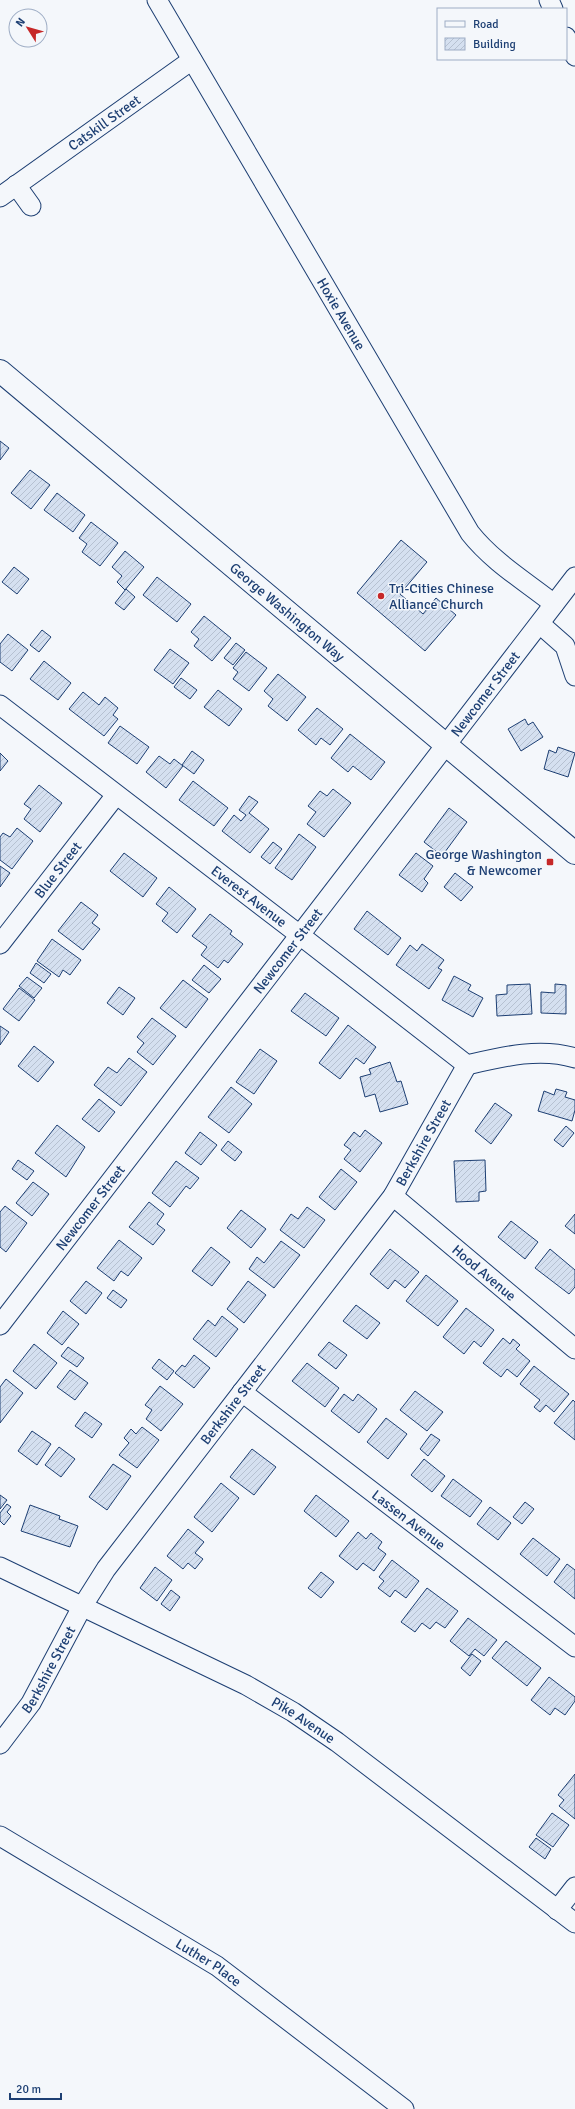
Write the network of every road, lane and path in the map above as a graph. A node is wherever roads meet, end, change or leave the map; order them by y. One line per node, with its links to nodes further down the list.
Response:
1 (157, 0): 4 (street, Hoxie Avenue)
2 (567, 38): 3 (street)
3 (575, 56)
4 (192, 60): 5 (street, Catskill Street); 9 (street, Hoxie Avenue)
5 (5, 192): 6 (street, Catskill Street)
6 (31, 206)
7 (0, 371): 13 (main road, George Washington Way)
8 (575, 577): 9 (street, Newcomer Street)
9 (554, 604): 10 (street, Newcomer Street)
10 (540, 624): 11 (street); 13 (street, Newcomer Street)
11 (575, 676)
12 (0, 705): 14 (street, Everest Avenue)
13 (447, 746): 15 (main road, George Washington Way); 16 (street, Newcomer Street)
14 (116, 795): 16 (street, Everest Avenue); 17 (street, Blue Street)
15 (575, 854)
16 (301, 936): 19 (street, Everest Avenue); 21 (street, Newcomer Street)
17 (0, 944)
18 (575, 1058): 19 (street)
19 (467, 1066): 20 (street, Berkshire Street)
20 (394, 1196): 22 (street, Hood Avenue); 23 (street, Berkshire Street)
21 (0, 1325)
22 (575, 1348)
23 (242, 1392): 25 (street, Berkshire Street); 26 (street, Lassen Avenue)
24 (0, 1567): 25 (street, Pike Avenue)
25 (82, 1607): 27 (street, Berkshire Street); 30 (street, Pike Avenue)
26 (575, 1647)
27 (0, 1744)
28 (0, 1836): 32 (street, Luther Place)
29 (575, 1887): 30 (street)
30 (557, 1910): 31 (street, Pike Avenue)
31 (575, 1923)
32 (404, 2109)

